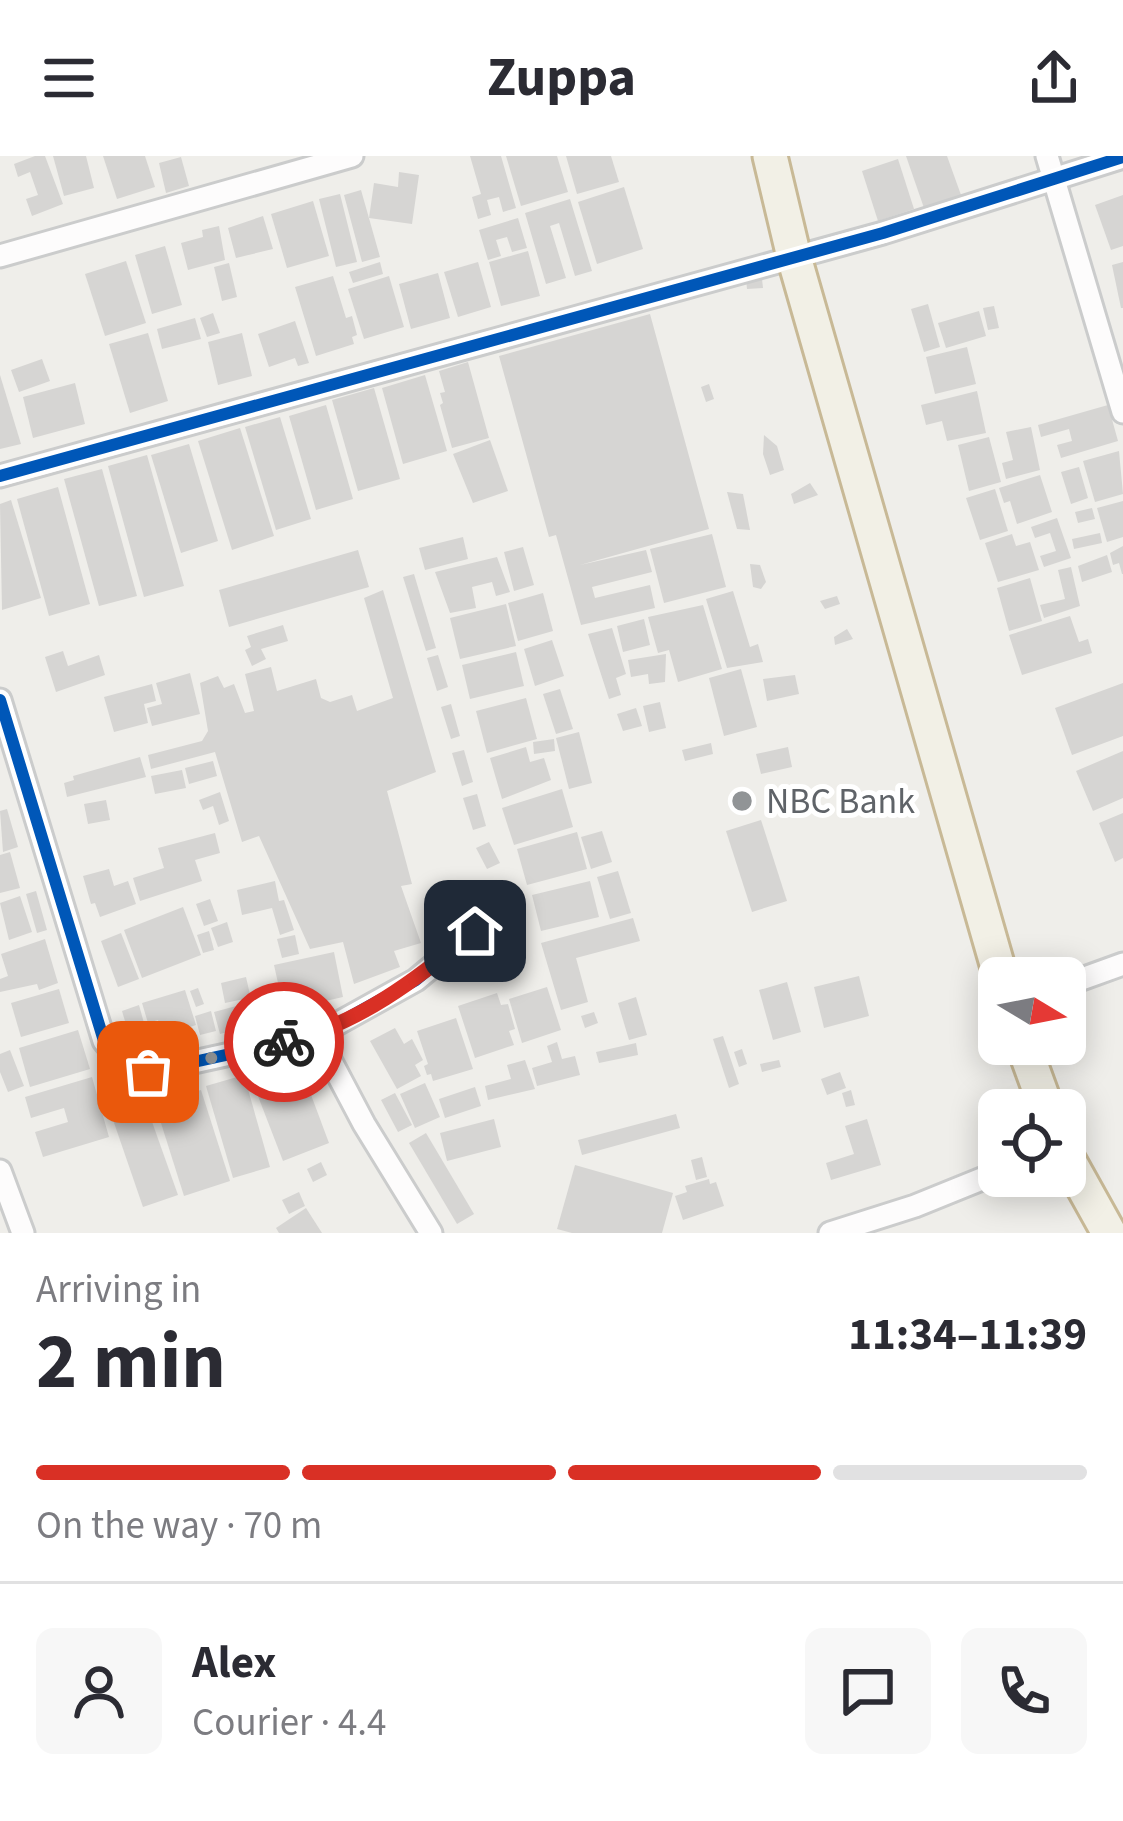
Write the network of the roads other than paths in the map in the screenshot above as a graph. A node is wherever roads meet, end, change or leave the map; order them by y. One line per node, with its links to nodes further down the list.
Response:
1 (352, 156): 6 (street)
2 (770, 156): 7 (highway)
3 (1047, 156): 5 (street)
4 (1123, 157): 5 (street)
5 (1056, 178): 7 (street); 8 (street)
6 (0, 256)
7 (794, 256): 9 (street); 12 (highway)
8 (1123, 412)
9 (0, 476)
10 (0, 700): 15 (street)
11 (474, 897): 15 (street)
12 (995, 957)
13 (1123, 964): 14 (street)
14 (1086, 977)
15 (317, 1035): 20 (street)
16 (0, 1171): 19 (street)
17 (978, 1180): 21 (street)
18 (1086, 1192): 22 (highway)
19 (23, 1233)
20 (431, 1233)
21 (830, 1233)
22 (1109, 1233)

